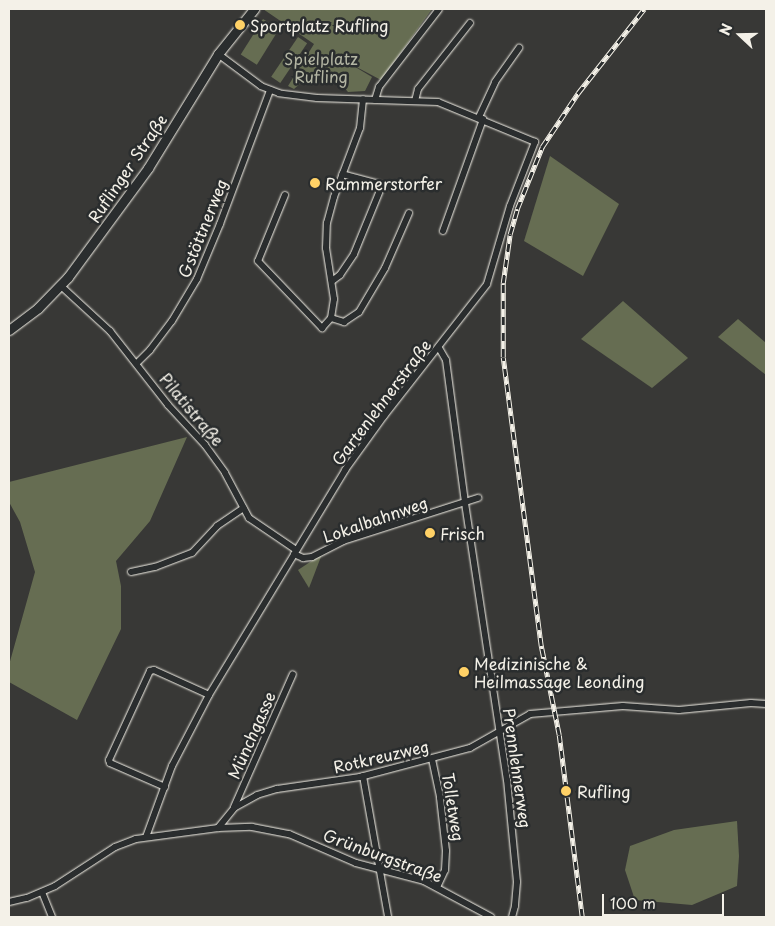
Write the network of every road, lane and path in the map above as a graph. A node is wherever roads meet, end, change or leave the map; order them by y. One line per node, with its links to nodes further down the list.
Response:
1 (254, 9): 5 (street, Ruflinger Straße)
2 (439, 9): 8 (street)
3 (470, 23): 9 (street)
4 (519, 48): 10 (street)
5 (218, 54): 6 (street); 16 (street, Ruflinger Straße)
6 (270, 90): 7 (street); 20 (street, Gstöttnerweg)
7 (363, 99): 8 (street); 11 (street)
8 (375, 100): 9 (street)
9 (415, 101): 10 (street)
10 (481, 118): 14 (street); 19 (street, Gartenlehnerstraße)
11 (342, 174): 15 (street); 15 (street)
12 (285, 195): 17 (street)
13 (409, 214): 17 (street)
14 (443, 231)
15 (332, 281): 17 (street)
16 (61, 286): 18 (street, Ruflinger Straße); 20 (street, Pilatistraße)
17 (331, 318)
18 (9, 330)
19 (439, 348): 22 (street); 24 (street, Gartenlehnerstraße)
20 (137, 363): 23 (street, Pilatistraße)
21 (478, 498): 22 (street, Lokalbahnweg)
22 (465, 503): 24 (street, Lokalbahnweg); 29 (street, Prennlehnerweg)
23 (244, 508): 24 (street, Pilatistraße); 25 (street)
24 (295, 552): 27 (street, Gartenlehnerstraße)
25 (131, 572)
26 (293, 674): 33 (street, Münchgasse)
27 (209, 695): 32 (street, Gartenlehnerstraße); 32 (street)
28 (766, 704): 29 (street, Rotkreuzweg)
29 (500, 732): 30 (street, Rotkreuzweg); 43 (street, Prennlehnerweg)
30 (432, 759): 31 (street, Rotkreuzweg); 37 (street, Tolletweg)
31 (363, 776): 33 (street, Rotkreuzweg); 36 (street)
32 (165, 787): 35 (street, Gartenlehnerstraße)
33 (234, 808): 34 (street, Rotkreuzweg)
34 (218, 828): 35 (street, Grünburgstraße); 36 (street, Grünburgstraße)
35 (146, 837): 38 (street, Grünburgstraße)
36 (378, 869): 37 (street, Grünburgstraße); 41 (street)
37 (436, 887): 42 (street, Grünburgstraße)
38 (42, 892): 39 (street, Grünburgstraße); 40 (street)
39 (9, 902)
40 (52, 917)
41 (388, 917)
42 (491, 917)
43 (512, 917)

